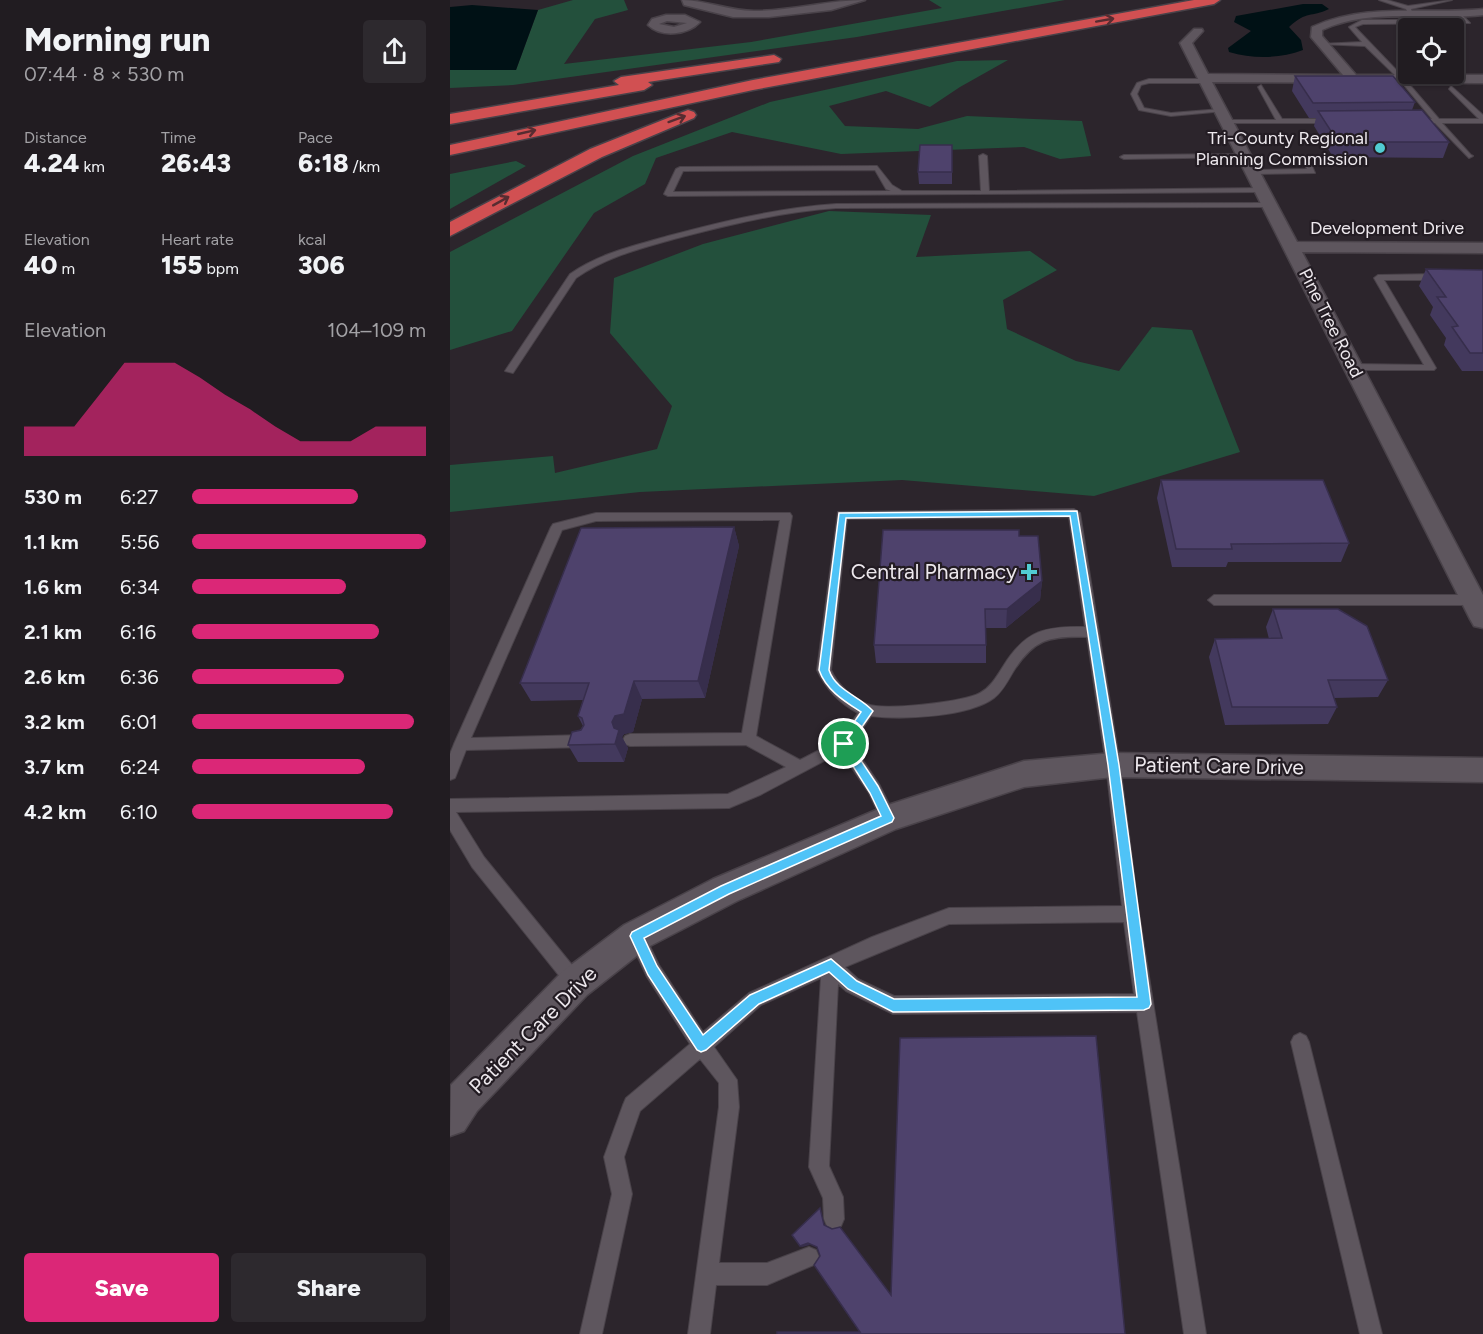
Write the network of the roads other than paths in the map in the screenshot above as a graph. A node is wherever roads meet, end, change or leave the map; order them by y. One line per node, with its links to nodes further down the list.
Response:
1 (687, 0): 6 (street)
2 (861, 0): 6 (street)
3 (1214, 0): 11 (highway, one-way to 3)
4 (1382, 0): 7 (lane)
5 (1449, 0): 7 (lane)
6 (720, 11): 10 (street)
7 (1409, 11): 9 (street); 13 (street)
8 (1483, 12): 9 (street)
9 (1459, 14): 14 (lane)
10 (690, 19)
11 (1047, 30): 32 (highway, one-way to 11); 41 (highway, one-way to 11)
12 (1198, 31): 18 (street, Pine Tree Road)
13 (1323, 44): 14 (lane); 16 (street)
14 (1366, 44): 15 (lane)
15 (1398, 75)
16 (1352, 78): 17 (street); 18 (street)
17 (1398, 78)
18 (1205, 79): 25 (street, Pine Tree Road); 25 (lane)
19 (1464, 79): 20 (street)
20 (1483, 79)
21 (1406, 84): 27 (lane)
22 (1261, 87): 29 (lane)
23 (1451, 88): 28 (lane)
24 (506, 94): 26 (highway)
25 (1224, 116): 29 (lane); 37 (street, Pine Tree Road)
26 (450, 119)
27 (1437, 120): 28 (lane); 31 (lane); 34 (lane)
28 (1483, 120)
29 (1280, 121): 30 (lane)
30 (1342, 121)
31 (1401, 121)
32 (450, 150)
33 (983, 156): 39 (lane)
34 (1469, 156)
35 (1124, 157): 37 (lane)
36 (1304, 157): 37 (lane)
37 (1248, 164): 40 (street, Pine Tree Road)
38 (900, 193): 38 (lane); 39 (lane)
39 (985, 193): 40 (lane)
40 (1266, 197): 42 (street, Pine Tree Road); 46 (lane)
41 (450, 230)
42 (1291, 247): 43 (street, Development Drive); 45 (street, Pine Tree Road)
43 (1483, 248)
44 (1448, 277): 45 (lane)
45 (1353, 367): 48 (street, Pine Tree Road)
46 (510, 371)
47 (1214, 600): 48 (lane)
48 (1473, 600): 49 (street, Pine Tree Road)
49 (1483, 619)
50 (1092, 632): 51 (lane); 51 (lane); 57 (lane)
51 (867, 711): 56 (lane)
52 (748, 739): 53 (lane); 55 (lane); 58 (lane)
53 (630, 740)
54 (585, 741): 55 (lane)
55 (461, 744): 60 (lane)
56 (844, 744): 58 (lane); 63 (lane)
57 (1113, 765): 59 (street, Patient Care Drive); 63 (street, Patient Care Drive); 64 (lane)
58 (800, 767): 61 (lane)
59 (1483, 770)
60 (450, 774)
61 (450, 806)
62 (450, 816): 67 (lane)
63 (888, 818): 65 (street, Patient Care Drive)
64 (1131, 914): 66 (lane); 68 (lane)
65 (636, 936): 67 (street, Patient Care Drive); 70 (lane)
66 (831, 965): 68 (lane); 70 (lane); 72 (lane)
67 (575, 983): 71 (street, Patient Care Drive)
68 (1144, 1004): 77 (lane)
69 (1300, 1042): 78 (lane)
70 (701, 1045): 74 (lane); 75 (lane)
71 (450, 1117)
72 (834, 1219)
73 (809, 1257): 74 (lane)
74 (707, 1274): 76 (lane)
75 (591, 1334)
76 (699, 1334)
77 (1196, 1334)
78 (1371, 1334)

